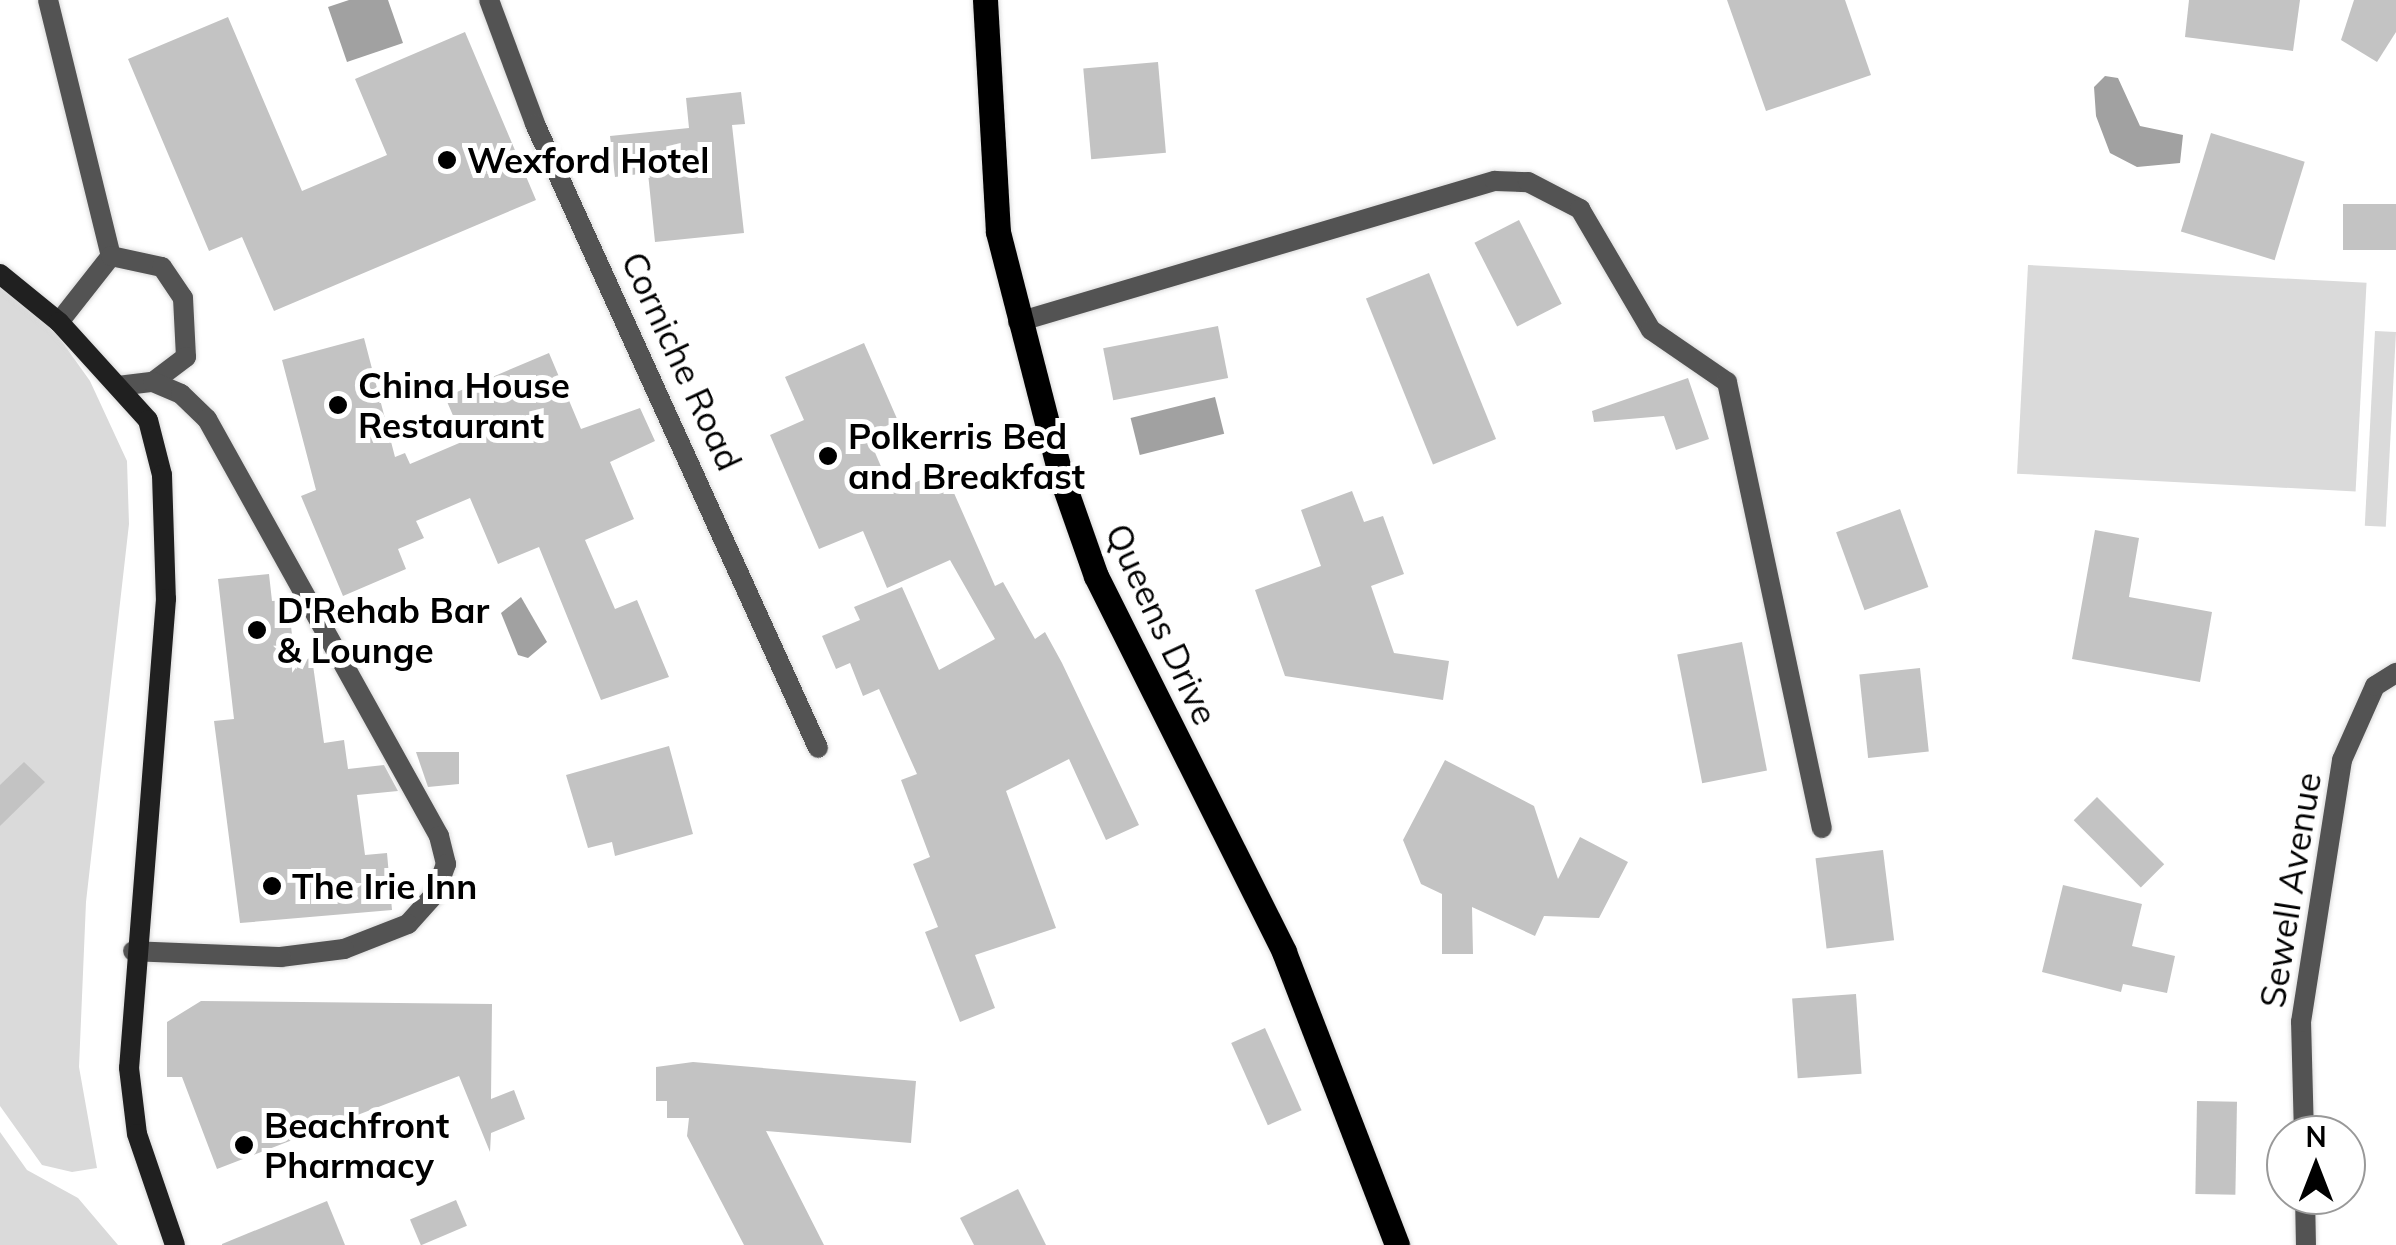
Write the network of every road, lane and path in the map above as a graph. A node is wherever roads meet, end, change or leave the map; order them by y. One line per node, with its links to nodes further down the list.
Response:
1 (48, 0): 4 (street)
2 (488, 0): 11 (street, Corniche Road)
3 (984, 0): 7 (main road, Queens Drive)
4 (111, 256): 6 (street); 8 (street)
5 (0, 274): 6 (main road)
6 (59, 322): 9 (main road)
7 (1018, 322): 12 (street); 17 (main road, Queens Drive)
8 (153, 382): 9 (street); 13 (street)
9 (118, 386): 13 (main road)
10 (2396, 672): 14 (street, Sewell Avenue)
11 (818, 748)
12 (1822, 828)
13 (133, 951): 16 (main road)
14 (2303, 1115)
15 (2305, 1215): 18 (street)
16 (175, 1245)
17 (1397, 1245)
18 (2306, 1245)

